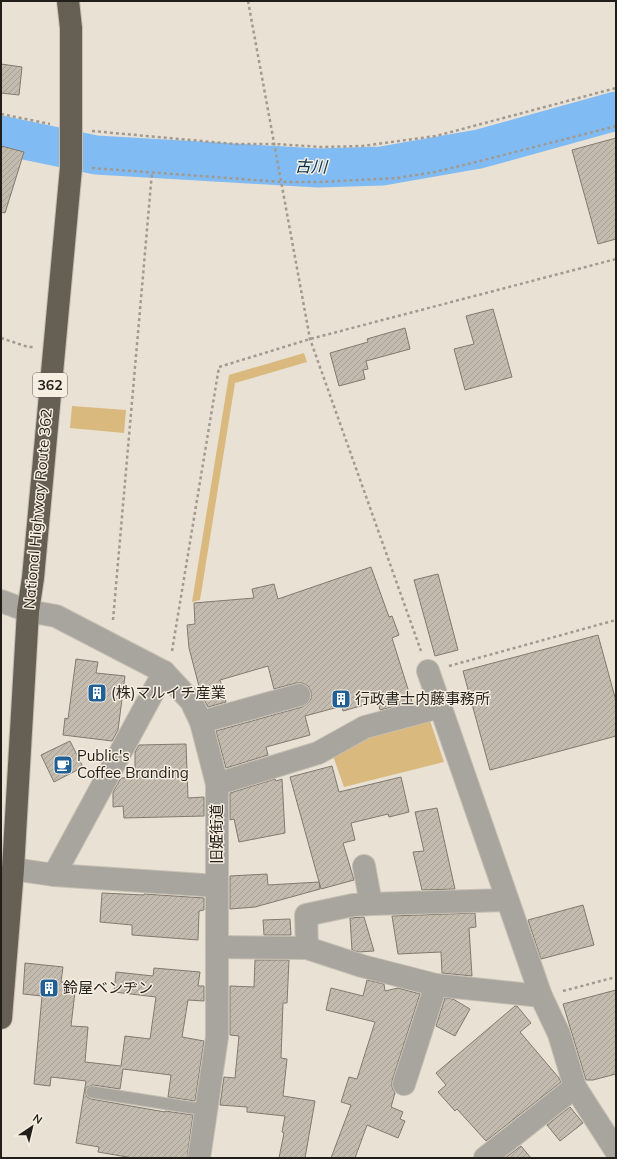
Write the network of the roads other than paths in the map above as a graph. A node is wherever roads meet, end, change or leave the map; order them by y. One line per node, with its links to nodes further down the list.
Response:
1 (68, 1): 3 (highway, National Highway Route 362 / 362)
2 (1, 601): 3 (street, 旧姫街道)
3 (28, 611): 5 (street, 旧姫街道); 11 (highway, National Highway Route 362 / 362)
4 (428, 671): 7 (street)
5 (164, 672): 8 (street, 旧姫街道); 12 (street)
6 (299, 695): 8 (street)
7 (440, 707): 9 (street); 14 (street)
8 (201, 722): 9 (street, 旧姫街道)
9 (217, 784): 13 (street, 旧姫街道)
10 (364, 866): 15 (street)
11 (13, 869): 12 (street); 20 (highway, National Highway Route 362 / 362)
12 (54, 875): 13 (street)
13 (217, 886): 16 (street, 旧姫街道)
14 (507, 900): 15 (street); 19 (street)
15 (371, 904): 17 (street)
16 (217, 947): 17 (street); 24 (street, 旧姫街道)
17 (307, 948): 18 (street)
18 (436, 985): 19 (street); 21 (street)
19 (541, 996): 22 (street)
20 (1, 1018)
21 (404, 1084)
22 (575, 1087): 25 (street); 27 (street)
23 (92, 1092): 24 (lane)
24 (206, 1110): 26 (street, 旧姫街道)
25 (616, 1151)
26 (198, 1158)
27 (486, 1158)

